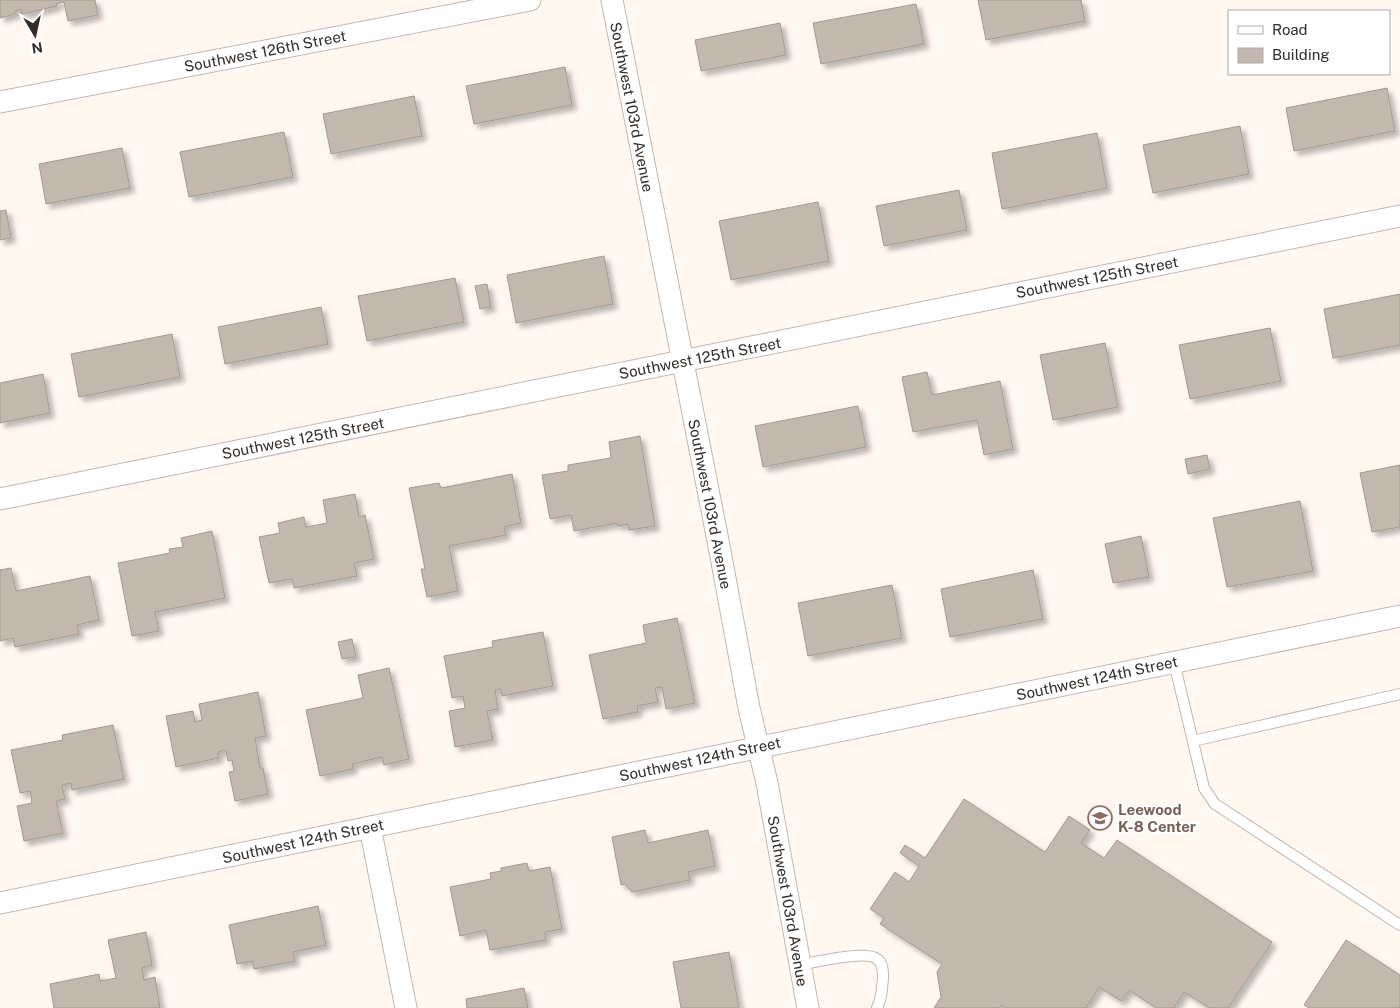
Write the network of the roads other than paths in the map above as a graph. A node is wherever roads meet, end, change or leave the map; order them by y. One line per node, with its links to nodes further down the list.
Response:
1 (530, 0): 3 (street, Southwest 126th Street)
2 (612, 0): 5 (street, Southwest 103rd Avenue)
3 (0, 102)
4 (1400, 216): 5 (street, Southwest 125th Street)
5 (682, 361): 6 (street, Southwest 125th Street); 11 (street, Southwest 103rd Avenue)
6 (0, 499)
7 (1400, 616): 8 (street, Southwest 124th Street)
8 (1174, 662): 10 (lane); 11 (street, Southwest 124th Street)
9 (1400, 694): 10 (lane)
10 (1193, 741): 14 (lane)
11 (758, 747): 12 (street, Southwest 124th Street); 15 (street, Southwest 103rd Avenue)
12 (370, 827): 13 (street, Southwest 124th Street); 16 (street)
13 (0, 904)
14 (1400, 925)
15 (800, 965): 17 (street, Southwest 103rd Avenue); 18 (lane)
16 (406, 1008)
17 (808, 1008)
18 (876, 1008)

